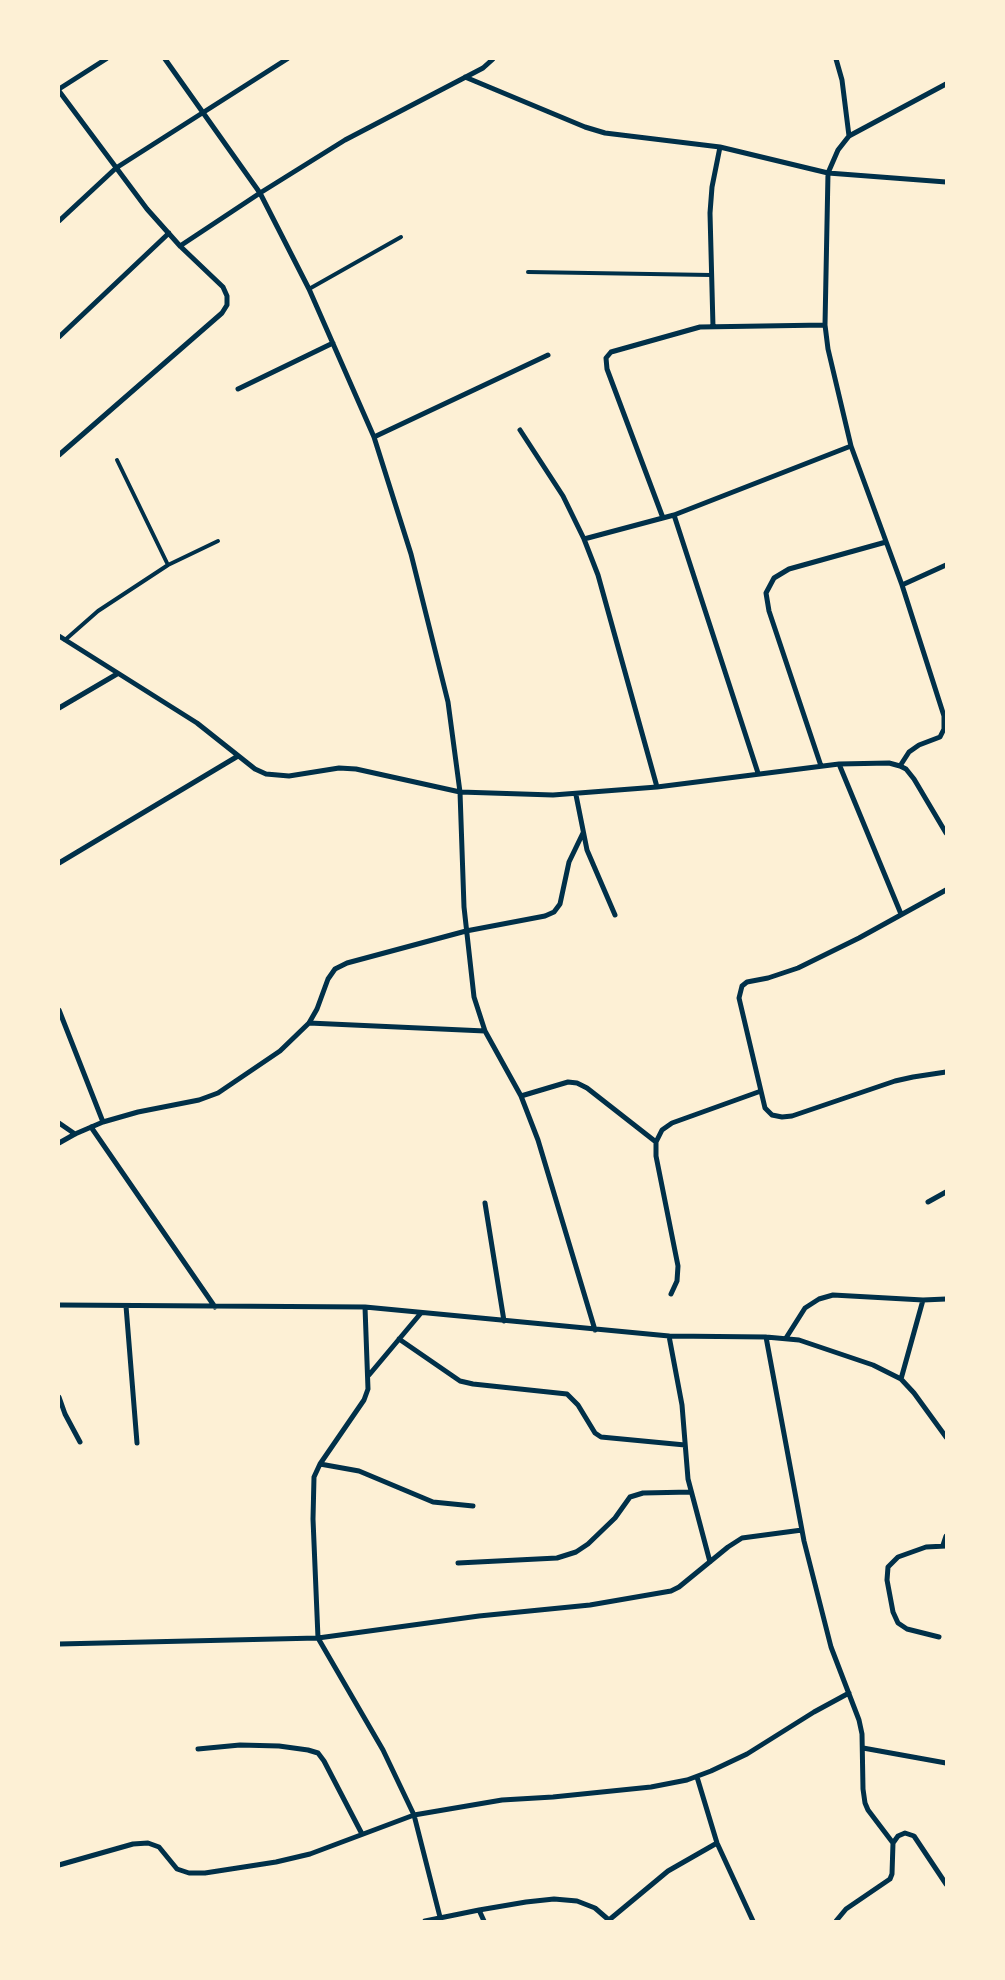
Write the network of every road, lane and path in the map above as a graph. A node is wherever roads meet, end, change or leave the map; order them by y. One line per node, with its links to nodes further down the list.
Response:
1 (106, 59): 8 (street)
2 (165, 59): 11 (street)
3 (287, 59): 11 (street)
4 (493, 59): 6 (street)
5 (836, 59): 12 (street)
6 (465, 77): 13 (street); 17 (street)
7 (946, 84): 12 (street)
8 (59, 90): 9 (street)
9 (64, 99): 10 (street); 14 (street)
10 (59, 104)
11 (202, 113): 14 (street); 17 (street)
12 (849, 136): 15 (street)
13 (720, 147): 15 (street); 23 (street)
14 (116, 168): 18 (street); 19 (street)
15 (828, 173): 16 (street); 25 (street)
16 (946, 182)
17 (260, 193): 21 (street); 24 (street)
18 (59, 221)
19 (169, 233): 21 (street); 27 (street)
20 (401, 237): 24 (lane)
21 (180, 246): 34 (street)
22 (528, 272): 23 (lane)
23 (711, 275): 26 (street)
24 (309, 289): 28 (street)
25 (825, 325): 26 (street); 33 (street)
26 (713, 327): 37 (street)
27 (59, 337)
28 (333, 343): 30 (street); 32 (street)
29 (548, 355): 32 (street)
30 (238, 389)
31 (520, 430): 38 (street)
32 (374, 437): 54 (street)
33 (851, 446): 36 (street); 40 (street)
34 (59, 455)
35 (117, 460): 41 (lane)
36 (674, 515): 37 (street); 52 (street)
37 (663, 518): 38 (street)
38 (584, 539): 53 (street)
39 (218, 541): 41 (lane)
40 (886, 542): 43 (street); 50 (street)
41 (168, 565): 45 (lane)
42 (946, 565): 43 (street)
43 (902, 585): 51 (street)
44 (59, 636): 45 (street)
45 (65, 640): 46 (street)
46 (117, 674): 47 (street); 48 (street)
47 (59, 708)
48 (238, 756): 54 (street); 58 (street)
49 (839, 764): 50 (street); 51 (street); 60 (street)
50 (821, 766): 52 (street)
51 (900, 766): 57 (street)
52 (758, 773): 53 (street)
53 (657, 787): 55 (street)
54 (460, 792): 55 (street); 62 (street)
55 (576, 795): 56 (street)
56 (583, 833): 61 (street); 62 (street)
57 (946, 833)
58 (59, 863)
59 (946, 890): 60 (street)
60 (900, 914): 67 (street)
61 (615, 915)
62 (466, 931): 64 (street); 65 (street)
63 (59, 1010): 69 (street)
64 (309, 1024): 65 (street); 69 (street)
65 (485, 1030): 68 (street)
66 (946, 1072): 67 (street)
67 (761, 1091): 73 (street)
68 (521, 1096): 73 (street); 87 (street)
69 (103, 1122): 71 (street)
70 (59, 1123): 72 (street)
71 (91, 1127): 72 (street); 83 (street)
72 (75, 1134): 74 (street)
73 (656, 1142): 78 (street)
74 (59, 1143)
75 (946, 1192): 76 (street)
76 (928, 1202)
77 (485, 1203): 86 (street)
78 (671, 1294)
79 (946, 1298): 80 (street)
80 (923, 1300): 90 (street); 93 (street)
81 (59, 1305): 82 (street)
82 (126, 1306): 83 (street); 97 (street)
83 (215, 1306): 84 (street)
84 (365, 1307): 85 (street); 92 (street)
85 (421, 1313): 86 (street); 91 (street)
86 (504, 1321): 87 (street)
87 (595, 1330): 88 (street)
88 (669, 1336): 89 (street); 98 (street)
89 (766, 1337): 90 (street); 102 (street)
90 (786, 1338): 93 (street)
91 (399, 1339): 92 (street); 98 (street)
92 (368, 1376): 99 (street)
93 (901, 1379): 95 (street)
94 (59, 1397): 96 (street)
95 (946, 1437)
96 (80, 1442)
97 (137, 1444)
98 (685, 1445): 100 (street)
99 (320, 1464): 101 (street); 108 (street)
100 (690, 1492): 105 (street); 106 (street)
101 (473, 1506)
102 (802, 1530): 105 (street); 110 (street)
103 (946, 1536): 104 (street)
104 (945, 1546): 107 (street)
105 (710, 1562): 108 (street)
106 (458, 1563)
107 (939, 1637)
108 (318, 1638): 109 (street); 115 (street)
109 (59, 1644)
110 (849, 1693): 111 (street); 114 (street)
111 (863, 1748): 113 (street); 118 (street)
112 (198, 1749): 116 (street)
113 (946, 1763)
114 (697, 1777): 115 (street); 117 (street)
115 (414, 1815): 116 (street); 122 (street)
116 (362, 1834): 119 (street)
117 (717, 1843): 125 (street); 126 (street)
118 (893, 1843): 120 (street); 127 (street)
119 (59, 1865)
120 (946, 1884)
121 (480, 1910): 122 (street); 124 (street); 125 (street)
122 (440, 1917): 123 (street)
123 (425, 1921)
124 (484, 1921)
125 (610, 1921)
126 (753, 1921)
127 (836, 1921)

